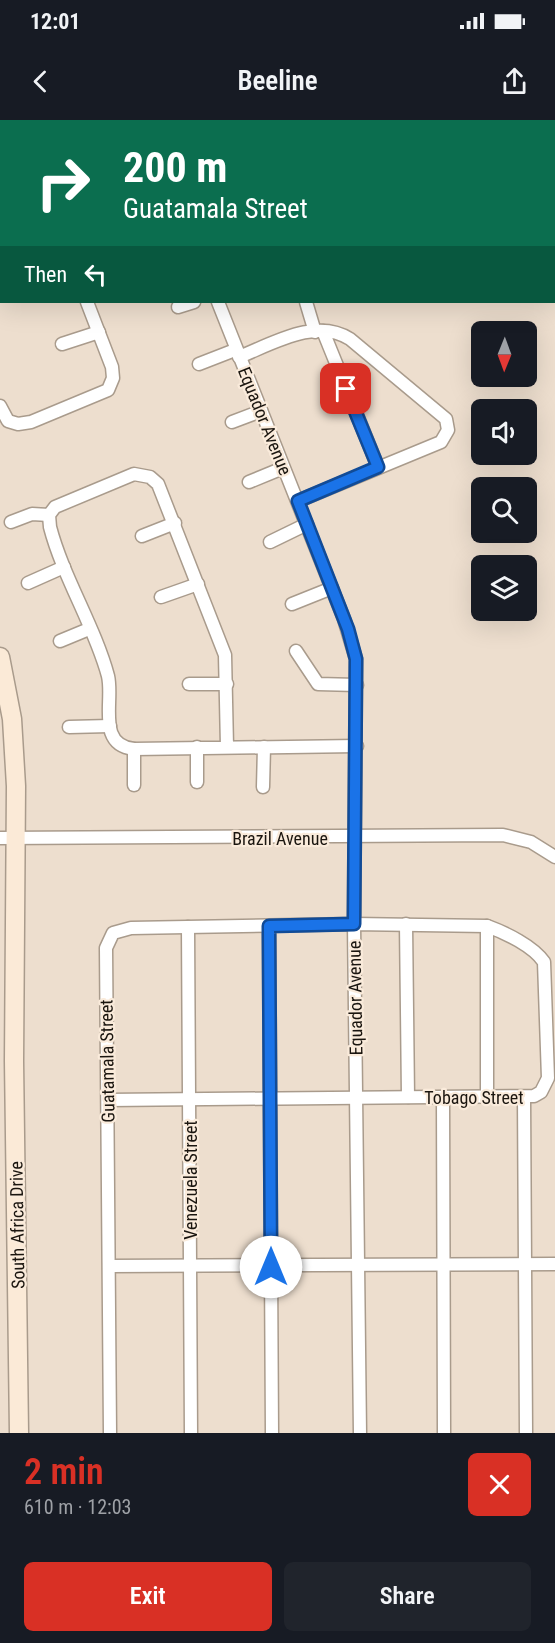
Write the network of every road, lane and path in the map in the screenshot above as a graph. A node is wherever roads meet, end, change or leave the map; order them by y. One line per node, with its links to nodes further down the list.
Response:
1 (87, 303): 7 (street)
2 (191, 303): 5 (street)
3 (218, 303): 9 (street, Equador Avenue)
4 (306, 303): 6 (street)
5 (178, 307)
6 (319, 331): 9 (street); 14 (street); 14 (street)
7 (99, 332): 8 (street); 11 (street)
8 (62, 344)
9 (237, 353): 10 (street); 12 (street, Equador Avenue)
10 (199, 364)
11 (0, 406)
12 (261, 411): 13 (street); 15 (street, Equador Avenue)
13 (232, 423)
14 (378, 467): 17 (street)
15 (283, 468): 16 (street); 17 (street, Equador Avenue)
16 (249, 482)
17 (298, 501): 21 (street, Equador Avenue)
18 (49, 515): 19 (street); 20 (street); 24 (street)
19 (11, 522)
20 (175, 523): 22 (street); 26 (street)
21 (307, 524): 23 (street); 27 (street, Equador Avenue)
22 (142, 536)
23 (270, 542)
24 (64, 567): 25 (street); 30 (street)
25 (28, 583)
26 (198, 584): 28 (street); 35 (street)
27 (332, 588): 29 (street); 36 (street, Equador Avenue)
28 (161, 597)
29 (292, 604)
30 (89, 629): 31 (street); 37 (street)
31 (60, 641)
32 (296, 651): 36 (street)
33 (0, 657): 48 (street, South Africa Drive)
34 (189, 684): 35 (street)
35 (227, 684): 40 (street)
36 (357, 685): 42 (street, Equador Avenue)
37 (110, 726): 38 (street); 43 (street)
38 (69, 727)
39 (197, 747): 40 (street); 43 (street); 44 (street)
40 (226, 747): 41 (street)
41 (264, 747): 42 (street); 46 (street)
42 (357, 747): 47 (street, Equador Avenue)
43 (134, 749): 45 (street)
44 (197, 782)
45 (134, 785)
46 (263, 787)
47 (356, 837): 48 (street, Brazil Avenue); 49 (street, Brazil Avenue); 50 (street, Equador Avenue)
48 (8, 838): 70 (street, South Africa Drive)
49 (555, 857)
50 (354, 924): 51 (street, Tobago Street); 52 (street, Guatamala Street); 60 (street, Equador Avenue)
51 (406, 924): 54 (street, Tobago Street); 55 (street)
52 (269, 926): 53 (street, Guatamala Street); 62 (street)
53 (188, 927): 59 (street, Venezuela Street); 61 (street, Guatamala Street)
54 (487, 927): 56 (street, Tobago Street); 58 (street)
55 (408, 1097): 57 (street, Tobago Street); 60 (street, Tobago Street)
56 (524, 1097): 58 (street, Tobago Street); 63 (street)
57 (443, 1098): 58 (street, Tobago Street); 66 (street)
58 (487, 1098)
59 (190, 1099): 61 (street, Tobago Street); 62 (street, Tobago Street); 65 (street, Venezuela Street)
60 (356, 1099): 62 (street, Tobago Street); 68 (street, Equador Avenue)
61 (108, 1100): 67 (street, Guatamala Street)
62 (272, 1100): 69 (street)
63 (524, 1264): 64 (street); 66 (street); 76 (street)
64 (555, 1264)
65 (189, 1265): 67 (street); 69 (street); 72 (street, Venezuela Street)
66 (444, 1265): 68 (street); 75 (street)
67 (110, 1266): 71 (street, Guatamala Street)
68 (359, 1266): 69 (street); 74 (street, Equador Avenue)
69 (271, 1267): 73 (street)
70 (19, 1433)
71 (110, 1433)
72 (190, 1433)
73 (272, 1433)
74 (360, 1433)
75 (444, 1433)
76 (526, 1433)

